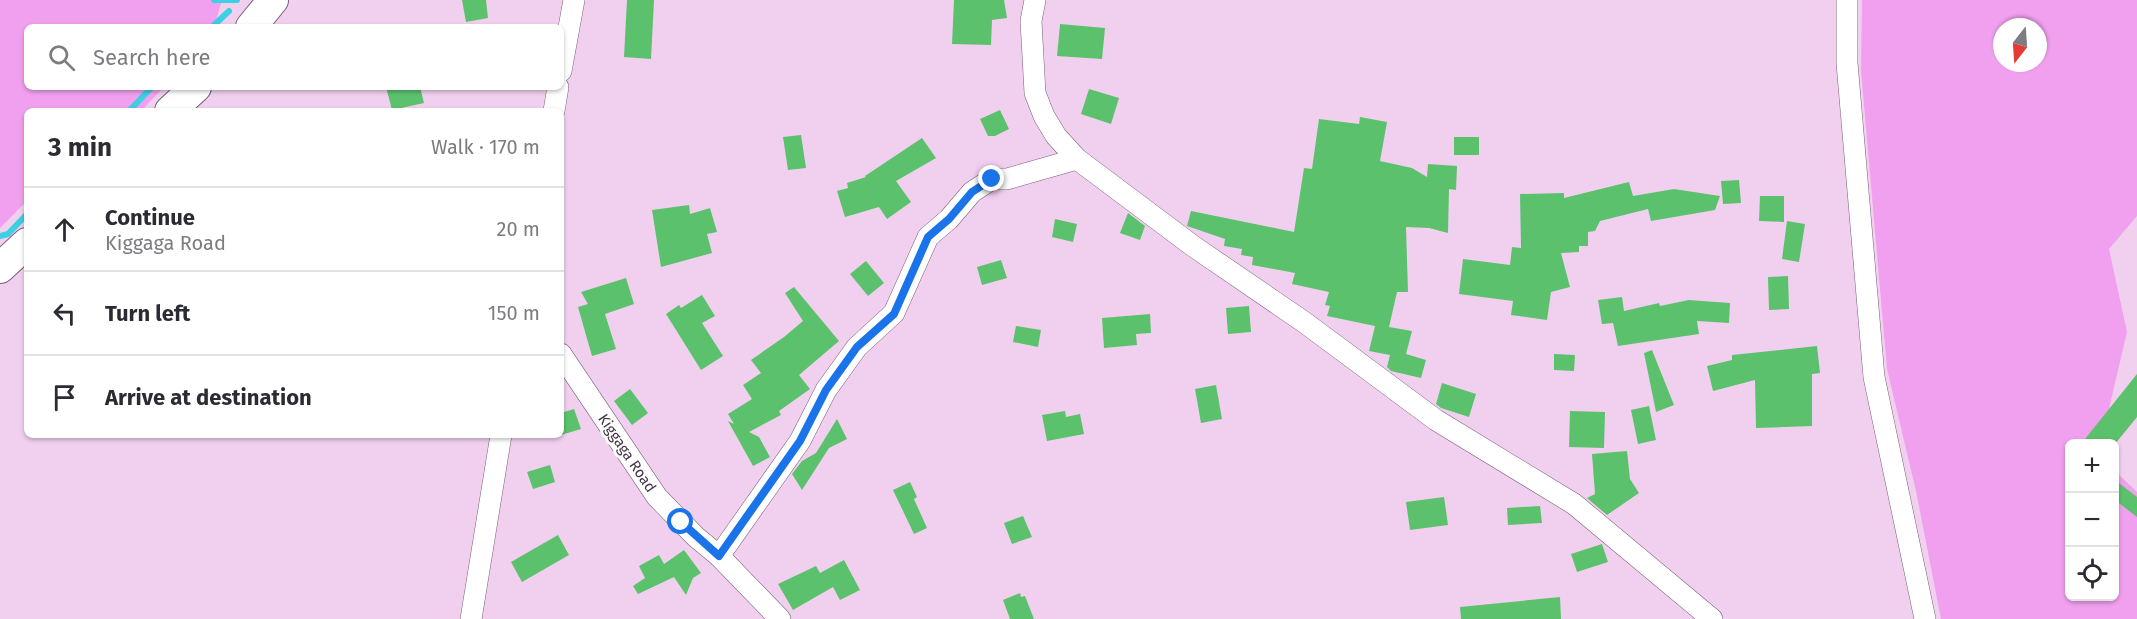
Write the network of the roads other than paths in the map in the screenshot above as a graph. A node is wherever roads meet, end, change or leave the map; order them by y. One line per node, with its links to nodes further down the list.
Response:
1 (273, 0): 5 (main road)
2 (574, 0): 6 (street)
3 (1035, 0): 11 (street)
4 (1846, 0): 20 (street)
5 (253, 24)
6 (564, 55)
7 (193, 90): 9 (main road)
8 (558, 90): 10 (street)
9 (173, 108)
10 (554, 108)
11 (1077, 159): 16 (street); 19 (street)
12 (24, 246): 13 (main road)
13 (0, 268)
14 (564, 358): 16 (street, Kiggaga Road)
15 (501, 438): 17 (street)
16 (719, 556): 18 (street, Kiggaga Road)
17 (471, 619)
18 (780, 619)
19 (1712, 619)
20 (1925, 619)

